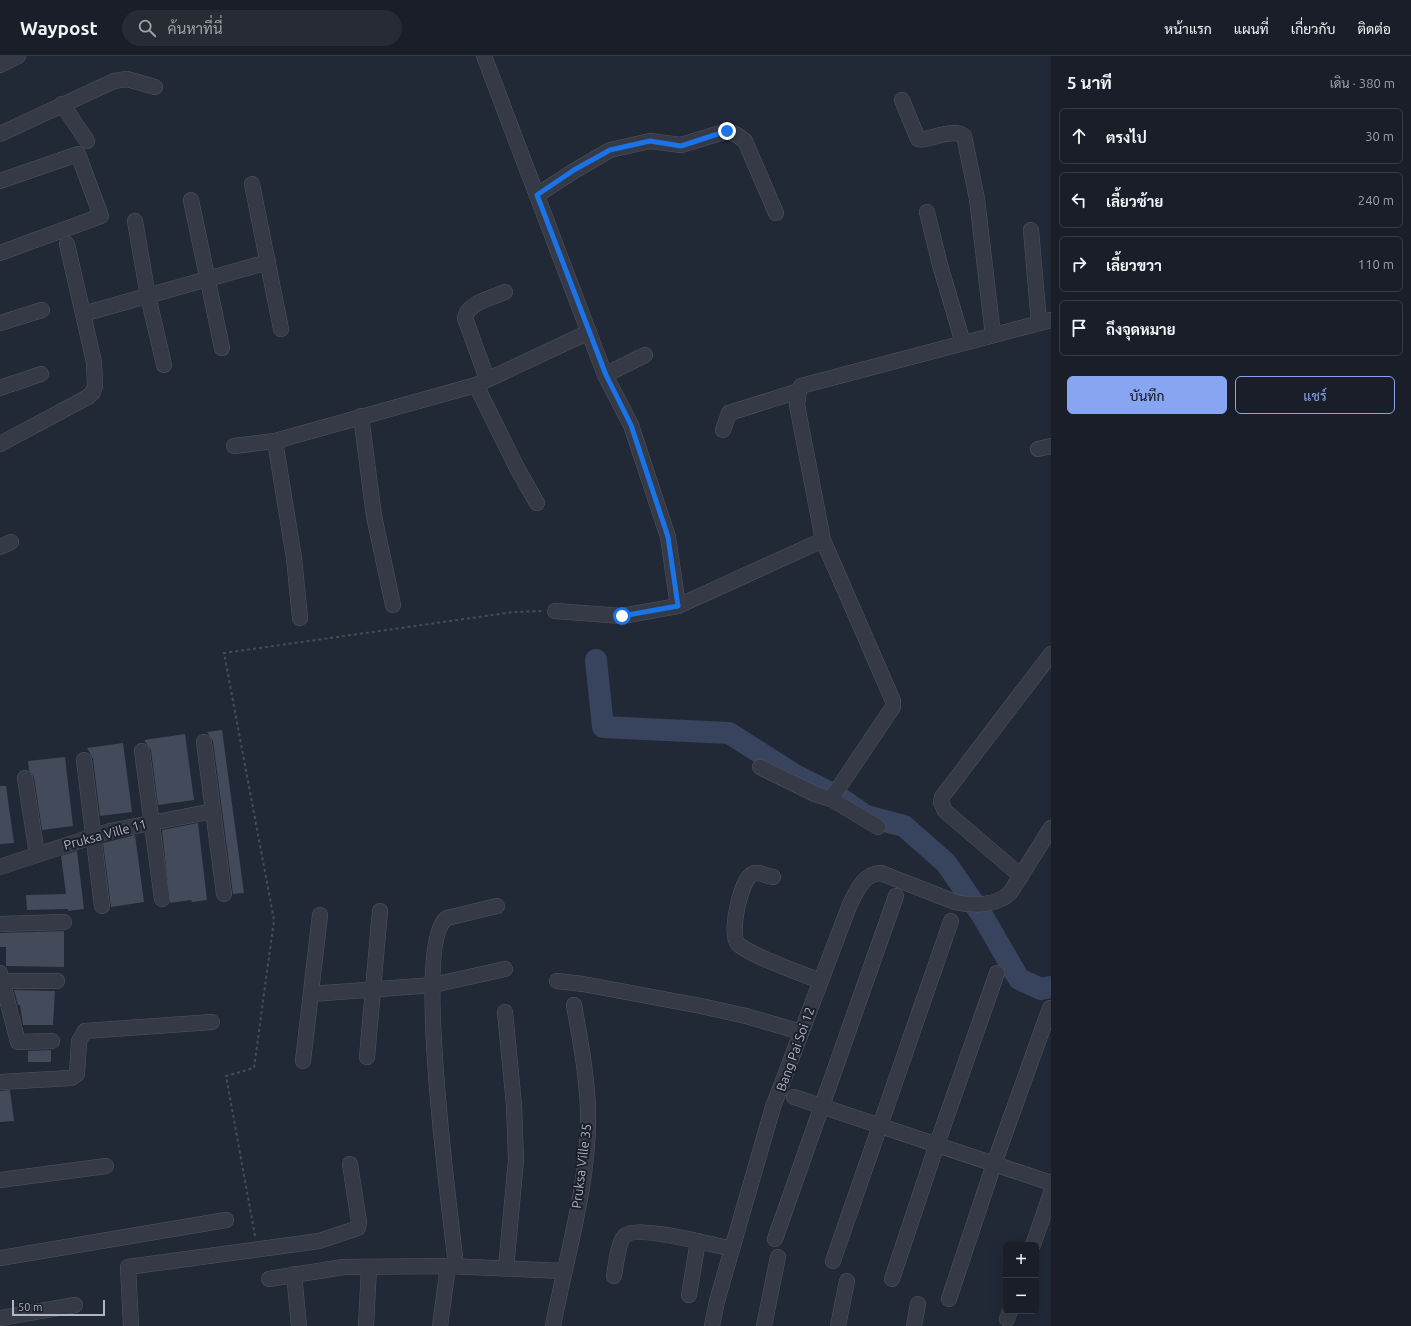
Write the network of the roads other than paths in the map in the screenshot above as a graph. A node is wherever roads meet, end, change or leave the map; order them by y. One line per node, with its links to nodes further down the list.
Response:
1 (18, 56): 3 (street)
2 (484, 56): 11 (street)
3 (0, 65)
4 (155, 87): 6 (street)
5 (902, 100): 29 (street)
6 (62, 104): 7 (street); 8 (street)
7 (0, 134)
8 (87, 141)
9 (0, 181): 18 (street)
10 (252, 184): 19 (street)
11 (537, 195): 14 (street); 28 (street)
12 (191, 200): 20 (street)
13 (927, 212): 30 (street)
14 (776, 213)
15 (134, 221): 22 (street)
16 (1031, 230): 25 (street)
17 (67, 244): 24 (street)
18 (0, 253)
19 (268, 262): 20 (street); 27 (street)
20 (208, 279): 22 (street); 31 (street)
21 (505, 292): 36 (street)
22 (148, 296): 24 (street); 33 (street)
23 (42, 310): 26 (street)
24 (83, 314): 42 (street)
25 (1045, 321): 29 (street)
26 (0, 323)
27 (281, 329)
28 (589, 332): 35 (street); 36 (street)
29 (993, 335): 30 (street)
30 (963, 343): 38 (street)
31 (222, 348)
32 (645, 355): 35 (street)
33 (164, 365)
34 (41, 374): 37 (street)
35 (606, 375): 47 (street)
36 (481, 382): 39 (street); 44 (street)
37 (0, 388)
38 (799, 391): 40 (street); 45 (street)
39 (361, 416): 41 (street); 46 (street)
40 (724, 430)
41 (275, 441): 43 (street); 49 (street)
42 (0, 444)
43 (234, 446)
44 (537, 503)
45 (823, 540): 47 (street); 56 (street)
46 (393, 605)
47 (678, 606): 48 (street)
48 (555, 610)
49 (300, 618)
50 (1051, 654): 64 (street)
51 (204, 742): 57 (street)
52 (142, 751): 58 (street)
53 (84, 760): 61 (street)
54 (760, 767): 56 (street)
55 (25, 778): 62 (street)
56 (835, 794): 59 (street)
57 (213, 811): 58 (street, Pruksa Ville 11); 66 (street)
58 (152, 821): 61 (street, Pruksa Ville 11); 68 (street)
59 (878, 827)
60 (1051, 828): 64 (street)
61 (92, 835): 62 (street, Pruksa Ville 11); 69 (street)
62 (37, 854): 63 (street, Pruksa Ville 11)
63 (0, 867)
64 (1021, 876): 80 (street, Bang Pai Soi 12)
65 (773, 877): 80 (street)
66 (224, 894)
67 (896, 896): 95 (street)
68 (162, 899)
69 (102, 906)
70 (497, 906): 82 (street)
71 (380, 911): 83 (street)
72 (320, 915): 84 (street)
73 (951, 921): 96 (street)
74 (64, 922): 75 (street)
75 (0, 924)
76 (505, 969): 82 (street)
77 (997, 973): 97 (street)
78 (1, 977): 79 (street); 90 (street)
79 (57, 981)
80 (820, 981): 89 (street, Bang Pai Soi 12)
81 (557, 982): 89 (street)
82 (433, 985): 83 (street); 113 (street)
83 (372, 990): 84 (street); 91 (street)
84 (311, 994): 92 (street)
85 (574, 1004): 115 (street, Pruksa Ville 35)
86 (1050, 1008): 99 (street)
87 (505, 1012): 114 (street)
88 (212, 1022): 93 (street)
89 (801, 1032): 108 (street, Bang Pai Soi 12)
90 (52, 1040)
91 (367, 1057)
92 (303, 1061)
93 (0, 1082)
94 (794, 1097): 95 (street)
95 (823, 1106): 96 (street); 105 (street)
96 (881, 1126): 97 (street); 111 (street)
97 (937, 1144): 99 (street); 119 (street)
98 (350, 1164): 126 (street)
99 (994, 1164): 102 (street); 122 (street)
100 (106, 1166): 101 (street)
101 (0, 1180)
102 (1051, 1183)
103 (1051, 1193): 107 (street)
104 (226, 1220): 110 (street)
105 (775, 1239)
106 (698, 1241): 108 (street); 117 (street); 121 (street)
107 (1034, 1242)
108 (732, 1248): 131 (street, Bang Pai Soi 12)
109 (778, 1257): 132 (street)
110 (0, 1258)
111 (833, 1261)
112 (369, 1266): 113 (street); 116 (street); 128 (street)
113 (452, 1266): 114 (street); 129 (street)
114 (506, 1268): 115 (street)
115 (563, 1271): 130 (street, Pruksa Ville 35)
116 (294, 1274): 118 (street); 127 (street)
117 (614, 1276)
118 (269, 1279)
119 (892, 1279)
120 (847, 1280): 133 (street)
121 (689, 1295)
122 (949, 1299)
123 (918, 1304): 134 (street)
124 (75, 1305): 125 (street)
125 (0, 1318)
126 (131, 1326)
127 (299, 1326)
128 (366, 1326)
129 (440, 1326)
130 (553, 1326)
131 (712, 1326)
132 (764, 1326)
133 (838, 1326)
134 (914, 1326)

